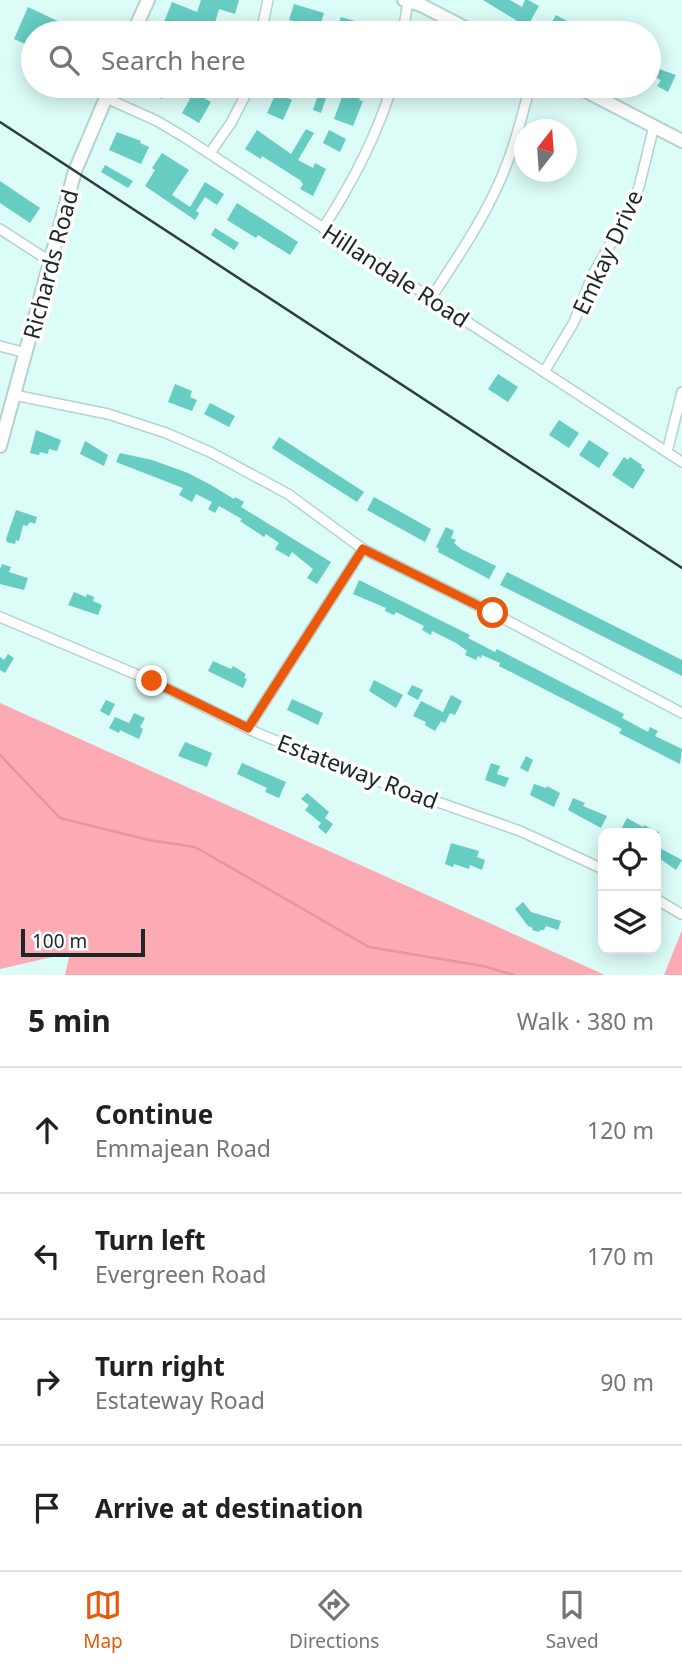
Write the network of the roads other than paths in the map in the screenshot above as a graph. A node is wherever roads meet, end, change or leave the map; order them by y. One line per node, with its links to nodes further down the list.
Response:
1 (148, 0): 4 (street)
2 (268, 0): 5 (street)
3 (415, 1): 6 (street); 7 (street)
4 (138, 21)
5 (264, 21)
6 (408, 21)
7 (452, 21)
8 (105, 98): 19 (street, Richards Road)
9 (118, 98): 16 (street, Hillandale Road)
10 (244, 98): 16 (street)
11 (388, 98): 17 (street)
12 (527, 98): 20 (street)
13 (599, 98): 14 (street)
14 (654, 126): 15 (street); 23 (street, Emkay Drive)
15 (682, 141)
16 (210, 153): 17 (street, Hillandale Road)
17 (323, 228): 20 (street, Hillandale Road)
18 (0, 229): 19 (street)
19 (51, 262): 22 (street, Richards Road)
20 (431, 298): 23 (street, Hillandale Road)
21 (0, 346): 22 (street)
22 (26, 353): 25 (street, Richards Road)
23 (544, 372): 27 (street, Hillandale Road)
24 (682, 392): 27 (street)
25 (14, 395): 26 (street, Richards Road); 29 (street)
26 (0, 446)
27 (667, 452): 28 (street, Hillandale Road)
28 (682, 462)
29 (363, 549): 31 (street); 32 (street)
30 (0, 617): 32 (street, Estateway Road)
31 (682, 713)
32 (248, 728): 33 (street, Estateway Road)
33 (598, 867)
34 (661, 902): 35 (street)
35 (681, 914)

